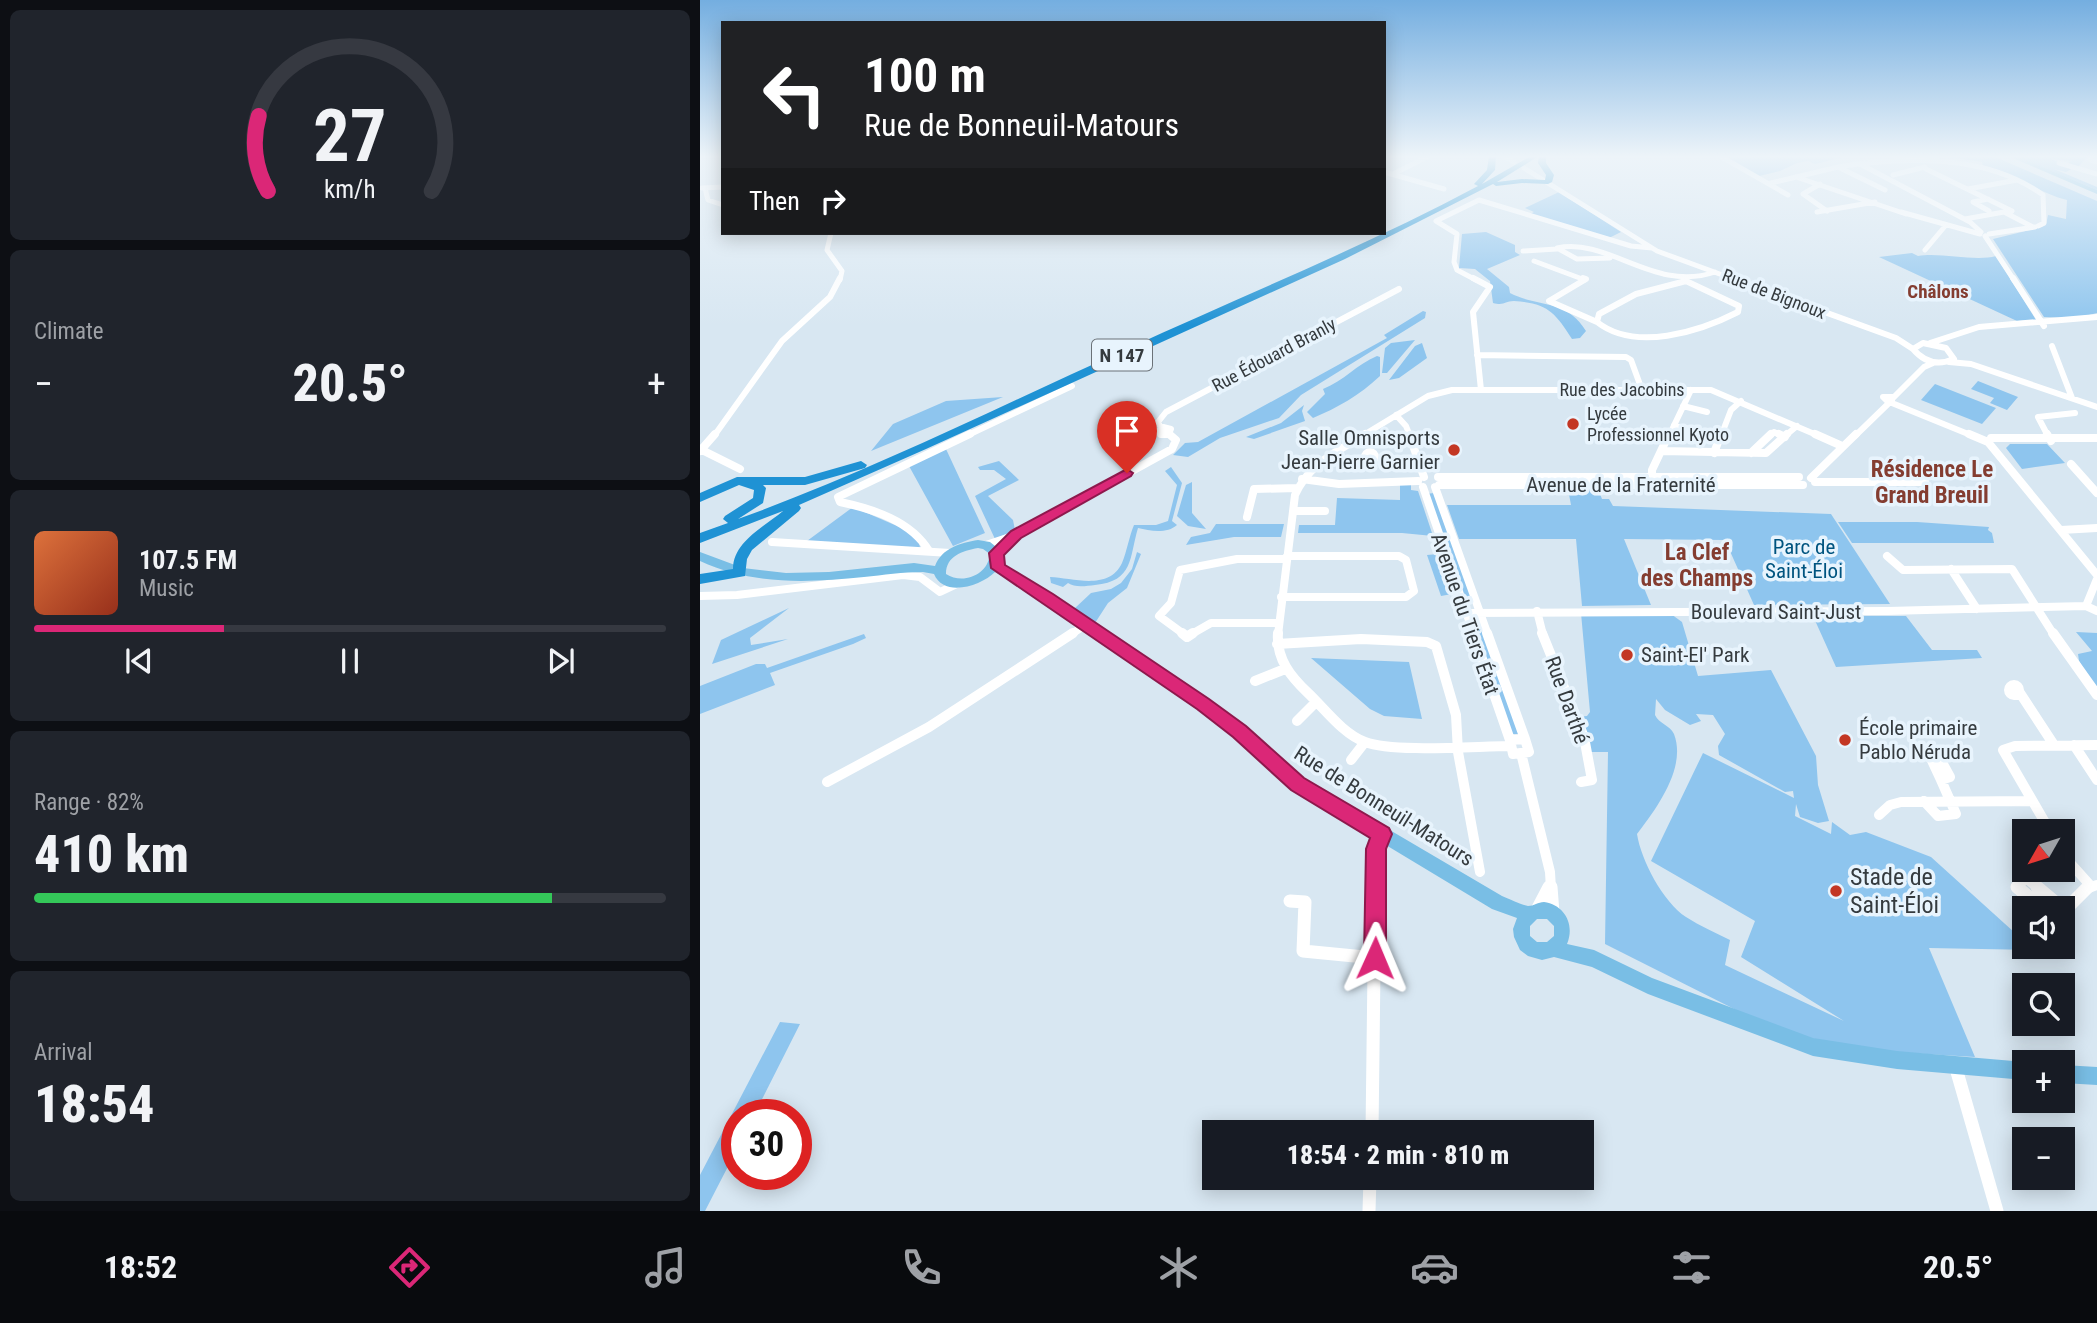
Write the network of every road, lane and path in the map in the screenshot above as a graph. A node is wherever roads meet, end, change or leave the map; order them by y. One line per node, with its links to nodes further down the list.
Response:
1 (1424, 213): 15 (highway, N 147)
2 (1424, 213): 14 (highway, N 147)
3 (1453, 213): 38 (street)
4 (1520, 213): 20 (street)
5 (1599, 213): 20 (street)
6 (1902, 213): 12 (street)
7 (1953, 213): 11 (street)
8 (1990, 213): 11 (street)
9 (2008, 213): 13 (street)
10 (2044, 213): 13 (street)
11 (1965, 219): 16 (street)
12 (1946, 225): 16 (street); 22 (street)
13 (2035, 227): 16 (street)
14 (1386, 230)
15 (1386, 231)
16 (1984, 234): 31 (street)
17 (831, 235): 63 (street)
18 (1376, 235): 69 (highway, N 147)
19 (1376, 235): 62 (highway, N 147)
20 (1652, 248): 26 (street, Rue de Bignoux)
21 (1557, 250): 23 (street); 24 (street); 24 (street)
22 (1925, 250)
23 (1523, 251)
24 (1610, 258): 27 (street)
25 (1534, 261): 30 (street)
26 (1715, 272): 27 (street); 33 (street, Rue de Bignoux)
27 (1686, 281): 30 (street); 30 (street)
28 (1399, 289): 85 (street, Rue Édouard Branly)
29 (2097, 318): 31 (street)
30 (1597, 322)
31 (2043, 325): 32 (street)
32 (1951, 335): 34 (street); 37 (street)
33 (1896, 338): 34 (street, Rue de Bignoux); 36 (street, Rue de Bignoux)
34 (1926, 343): 36 (street); 37 (street, Rue de Bignoux)
35 (2052, 346): 46 (street)
36 (1915, 352): 40 (street, Rue de Bignoux); 47 (street)
37 (1951, 352): 39 (street); 41 (street)
38 (1477, 355): 43 (street); 44 (street)
39 (1950, 362): 40 (street); 41 (street)
40 (1938, 363): 47 (street)
41 (1999, 374): 46 (street)
42 (1072, 386): 90 (street)
43 (1481, 390): 44 (street, Rue des Jacobins); 53 (street, Rue des Jacobins)
44 (1642, 390): 45 (street, Rue des Jacobins)
45 (1691, 390): 48 (street, Rue des Jacobins); 49 (street)
46 (2071, 398): 50 (street)
47 (1889, 400): 57 (street); 61 (street)
48 (1741, 401): 55 (street, Rue des Jacobins); 65 (street)
49 (1683, 406): 51 (street); 54 (street)
50 (2097, 407)
51 (1707, 412)
52 (2075, 413): 58 (street)
53 (1396, 415): 60 (street, Rue des Jacobins); 72 (street, Avenue du Tiers État)
54 (1674, 425): 56 (street); 64 (street)
55 (1797, 426): 61 (street, Rue des Jacobins); 65 (street)
56 (1699, 432)
57 (1990, 440): 58 (street); 82 (street)
58 (2051, 440): 59 (street)
59 (2097, 440)
60 (1348, 443): 66 (street); 70 (street, Rue des Jacobins)
61 (1842, 446): 71 (street)
62 (905, 449): 78 (highway); 84 (highway, N 147)
63 (701, 450): 68 (street)
64 (1661, 451): 65 (street); 73 (street)
65 (1714, 453)
66 (1365, 454)
67 (2071, 464): 77 (street)
68 (740, 469)
69 (861, 474): 86 (highway, N 147); 89 (highway)
70 (1302, 479): 72 (street); 76 (street, Rue des Jacobins)
71 (1813, 480): 73 (street, Avenue de la Fraternité); 74 (street, Avenue de la Fraternité)
72 (1422, 481): 75 (street, Avenue de la Fraternité); 114 (street, Avenue du Tiers État)
73 (1653, 481): 75 (street, Avenue de la Fraternité)
74 (1925, 482)
75 (1437, 483): 112 (street, Avenue du Tiers État)
76 (1297, 488): 79 (street, Rue des Jacobins); 81 (street)
77 (2097, 493)
78 (700, 501): 84 (highway)
79 (1293, 511): 80 (street); 94 (street, Rue des Jacobins)
80 (1325, 511)
81 (1247, 517)
82 (2064, 530): 83 (street); 96 (street); 104 (street)
83 (2097, 530)
84 (700, 531)
85 (1016, 535): 88 (street); 95 (street)
86 (700, 538)
87 (772, 542): 90 (street)
88 (986, 545): 92 (main road); 95 (main road, Rue de Bonneuil-Matours)
89 (747, 547): 97 (highway); 101 (highway)
90 (929, 551): 92 (street)
91 (700, 556): 97 (main road)
92 (947, 556): 98 (main road); 100 (main road)
93 (1887, 556): 99 (street)
94 (1287, 557): 108 (street, Rue des Jacobins); 108 (street); 115 (street)
95 (996, 558): 102 (main road); 103 (main road, Rue de Bonneuil-Matours)
96 (2097, 566)
97 (721, 567): 101 (main road); 105 (highway)
98 (908, 568): 100 (main road); 101 (main road)
99 (1951, 569): 110 (street); 111 (street)
100 (938, 571): 106 (main road)
101 (740, 573): 105 (highway)
102 (982, 577): 103 (main road); 106 (main road)
103 (1009, 577): 116 (main road, Rue de Bonneuil-Matours)
104 (2097, 577): 109 (street)
105 (703, 578)
106 (957, 584): 107 (street)
107 (700, 596)
108 (1281, 597): 115 (street, Rue des Jacobins)
109 (2093, 607): 111 (street, Boulevard Saint-Just)
110 (1977, 609): 111 (street, Boulevard Saint-Just); 113 (street, Boulevard Saint-Just)
111 (2038, 609): 121 (street)
112 (1479, 611): 113 (street, Boulevard Saint-Just); 114 (street, Boulevard Saint-Just); 129 (street, Avenue du Tiers État)
113 (1537, 611): 134 (street, Rue Darthé)
114 (1465, 613): 129 (street, Avenue du Tiers État)
115 (1279, 623): 117 (street, Rue des Jacobins)
116 (1087, 624): 133 (street); 139 (main road, Rue de Bonneuil-Matours)
117 (1277, 645): 118 (street); 128 (street)
118 (1284, 669): 119 (street); 122 (street)
119 (1255, 681)
120 (2021, 693): 125 (street)
121 (2097, 695)
122 (1315, 702): 123 (street); 124 (street)
123 (1297, 721)
124 (1366, 742): 128 (street); 130 (street)
125 (2054, 745): 126 (street); 136 (street)
126 (2074, 745): 127 (street); 131 (street)
127 (2097, 745)
128 (1458, 746): 129 (street); 141 (street)
129 (1514, 746): 148 (street, Avenue du Tiers État)
130 (1350, 760)
131 (2096, 777)
132 (1940, 780): 135 (street)
133 (827, 782)
134 (1581, 782)
135 (1950, 801): 136 (street); 137 (street)
136 (2032, 801): 138 (street)
137 (1880, 815)
138 (2043, 819)
139 (1382, 834): 147 (main road, Rue de Bonneuil-Matours); 150 (street)
140 (2076, 868): 142 (street)
141 (1480, 872)
142 (2094, 885): 145 (street)
143 (2028, 896): 144 (street)
144 (2047, 896)
145 (2075, 900)
146 (1290, 901): 150 (street)
147 (1498, 903): 148 (main road, Rue de Bonneuil-Matours)
148 (1535, 917): 149 (main road); 149 (main road)
149 (1559, 942): 151 (main road)
150 (1375, 958): 155 (street)
151 (1955, 1065): 152 (main road); 158 (street)
152 (2012, 1070)
153 (2075, 1075): 154 (main road)
154 (2097, 1076)
155 (1372, 1120)
156 (1370, 1190): 157 (street)
157 (1369, 1211)
158 (1997, 1211)

